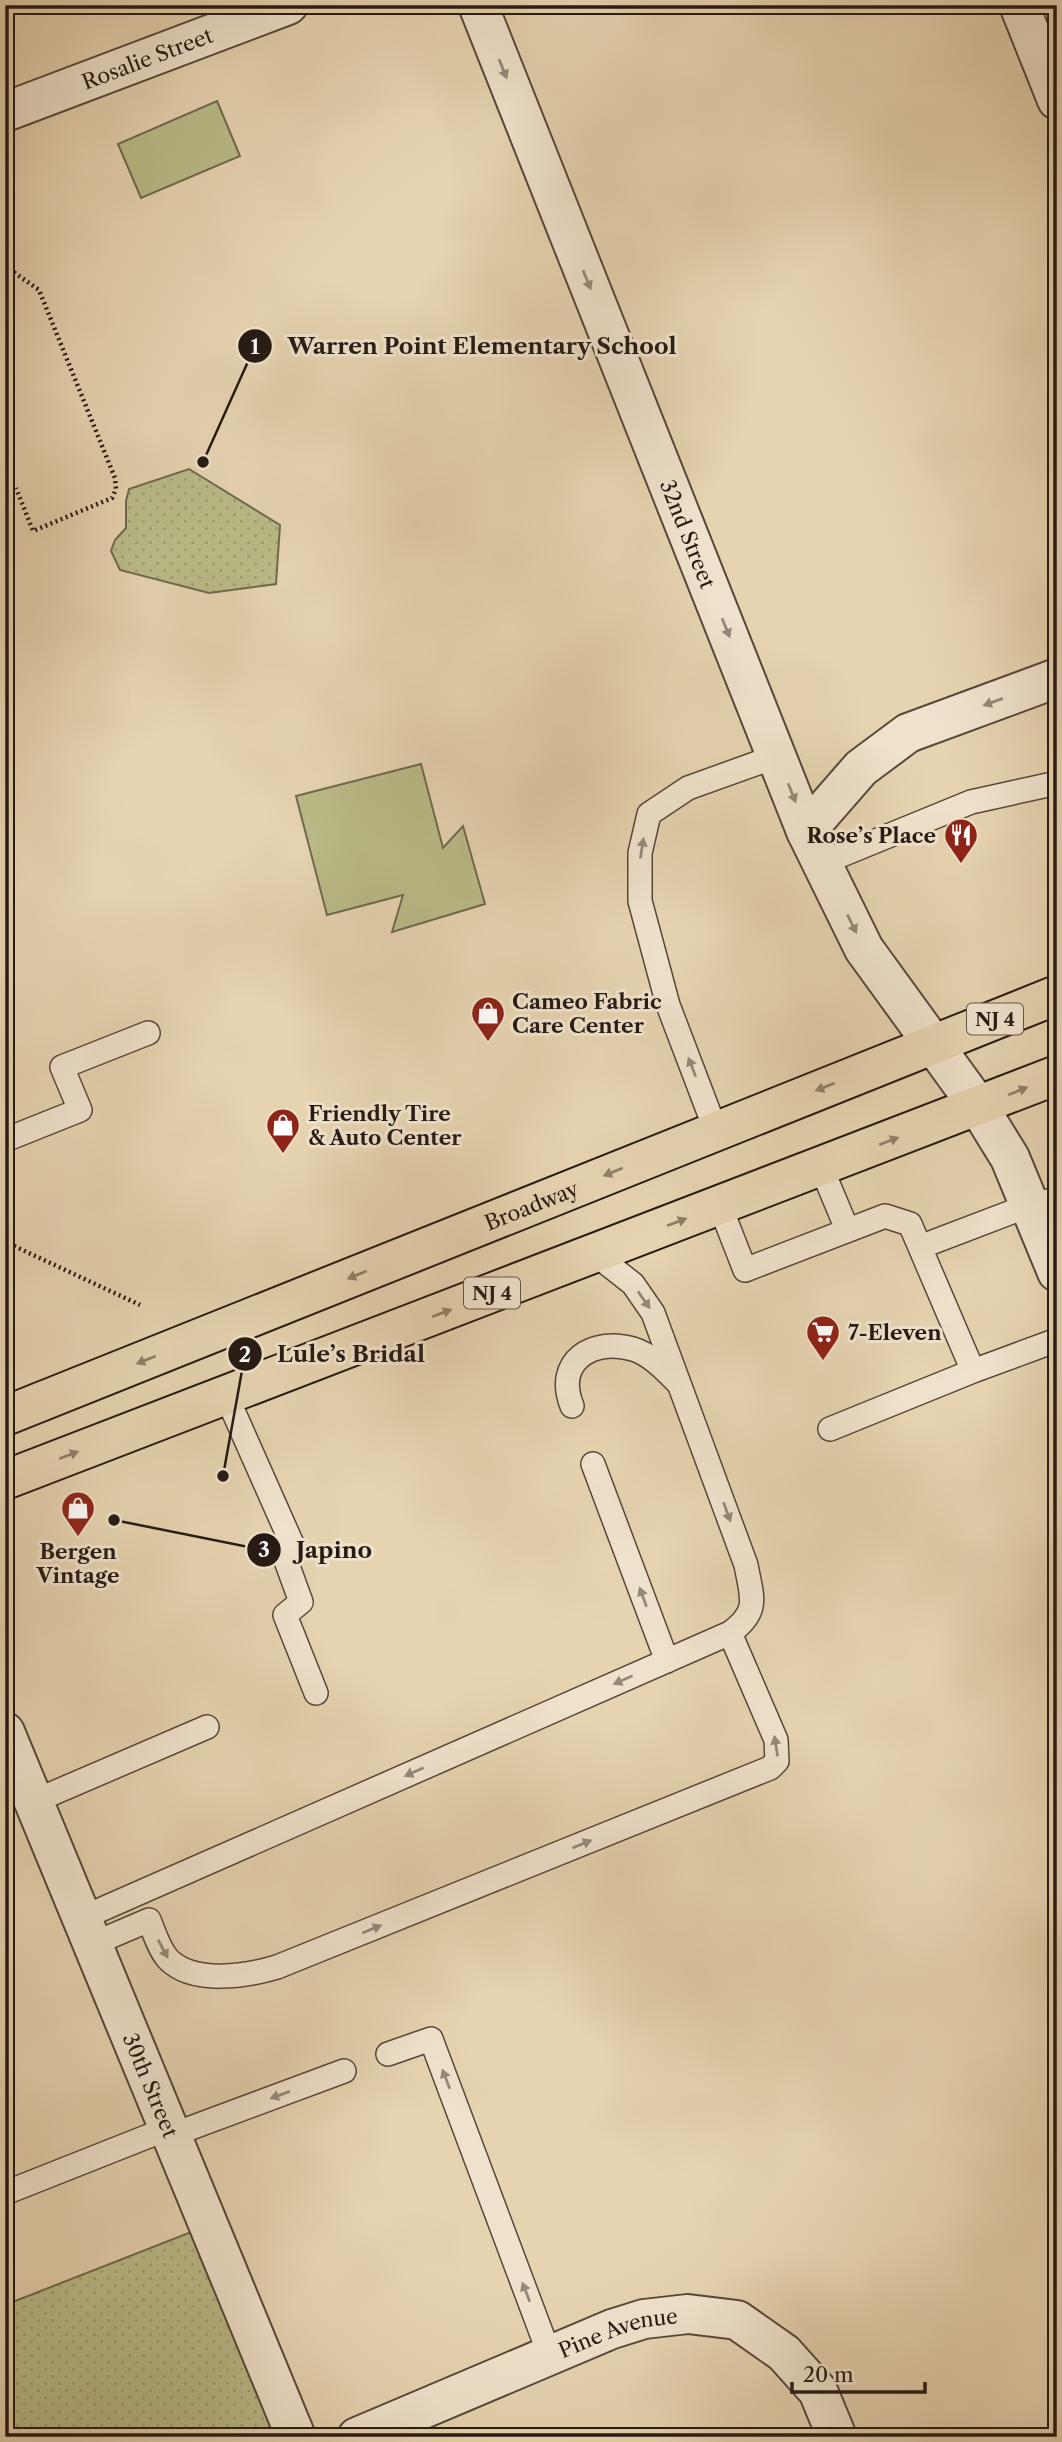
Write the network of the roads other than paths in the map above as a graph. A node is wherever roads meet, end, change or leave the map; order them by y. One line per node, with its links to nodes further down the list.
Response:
1 (288, 5): 5 (street, Rosalie Street)
2 (478, 5): 7 (street, 32nd Street, one-way to 7)
3 (1019, 5): 4 (street)
4 (1057, 100)
5 (5, 112)
6 (1057, 678): 9 (street, one-way to 9)
7 (777, 757): 9 (street, 32nd Street, one-way to 9); 15 (lane, one-way to 7)
8 (1057, 783): 9 (lane)
9 (814, 847): 12 (street, 32nd Street, one-way to 12)
10 (1057, 995): 12 (main road, Broadway / NJ 4)
11 (148, 1033): 16 (lane)
12 (933, 1044): 14 (street, 32nd Street); 15 (main road, Broadway / NJ 4, one-way to 15)
13 (1057, 1075): 14 (main road, NJ 4, one-way to 13)
14 (978, 1106): 17 (main road, NJ 4, one-way to 14); 18 (street, 32nd Street)
15 (716, 1131): 29 (main road, Broadway / NJ 4, one-way to 29)
16 (5, 1140)
17 (821, 1167): 19 (main road, NJ 4); 20 (lane)
18 (1043, 1202): 21 (lane); 23 (street, 32nd Street)
19 (720, 1206): 20 (lane); 22 (main road, NJ 4, one-way to 19)
20 (847, 1230): 21 (lane)
21 (920, 1247): 25 (lane)
22 (595, 1254): 26 (lane, one-way to 26); 27 (main road, NJ 4, one-way to 22)
23 (1057, 1272)
24 (1057, 1340): 25 (lane)
25 (973, 1371): 30 (lane)
26 (680, 1385): 28 (lane); 33 (lane, one-way to 33)
27 (226, 1395): 32 (main road, NJ 4, one-way to 27); 35 (lane)
28 (572, 1406)
29 (5, 1416)
30 (831, 1429)
31 (593, 1464): 34 (lane, one-way to 31)
32 (5, 1480)
33 (730, 1633): 34 (lane); 39 (lane, one-way to 33)
34 (667, 1661): 39 (lane, one-way to 39)
35 (316, 1693)
36 (207, 1727): 38 (lane)
37 (9, 1753): 38 (street, 30th Street)
38 (35, 1801): 39 (street, 30th Street)
39 (88, 1931): 42 (street, 30th Street)
40 (388, 2054): 44 (lane, one-way to 40)
41 (344, 2071): 42 (lane, one-way to 42)
42 (170, 2132): 43 (lane); 45 (street, 30th Street)
43 (5, 2193)
44 (550, 2356): 46 (street, Pine Avenue); 47 (street, Pine Avenue)
45 (296, 2437)
46 (357, 2437)
47 (837, 2437)

